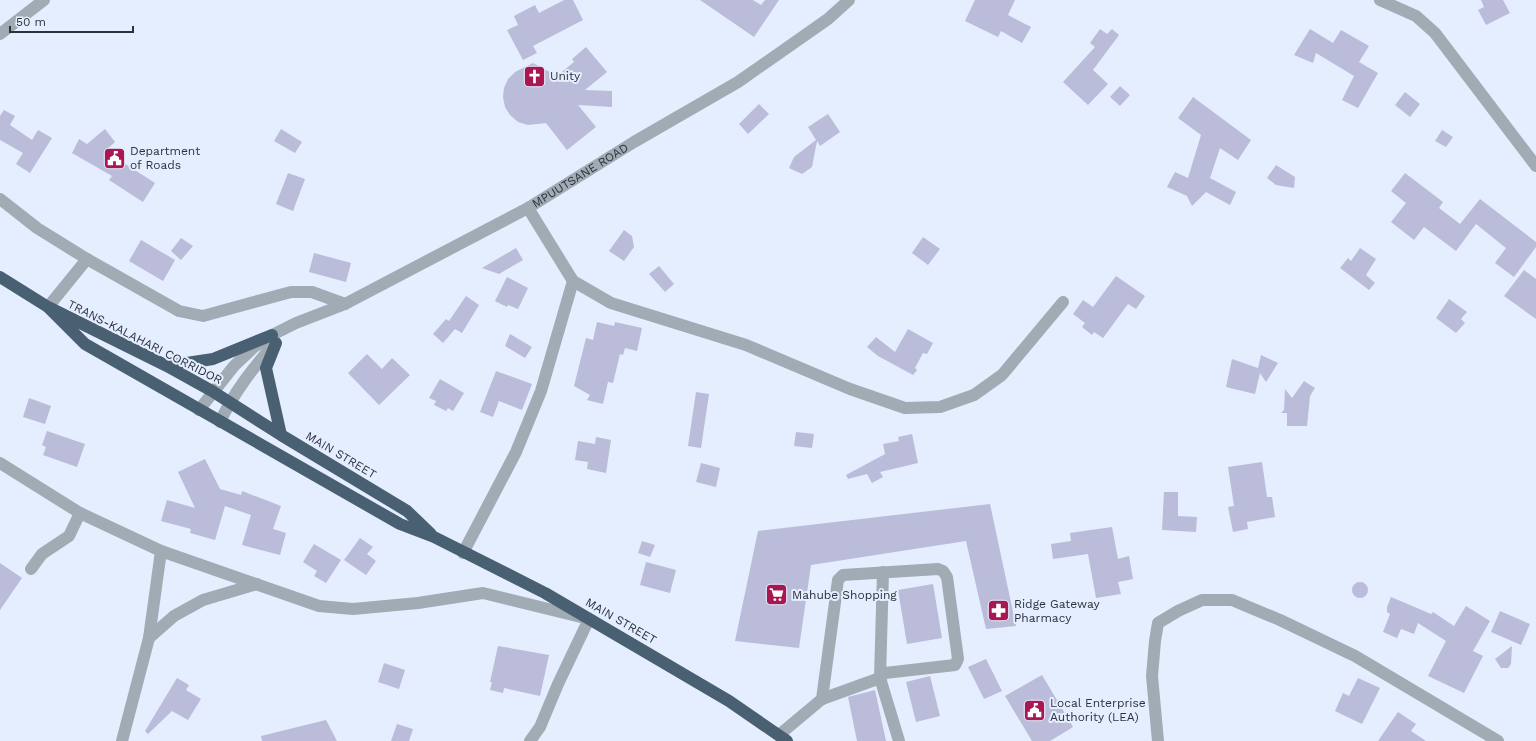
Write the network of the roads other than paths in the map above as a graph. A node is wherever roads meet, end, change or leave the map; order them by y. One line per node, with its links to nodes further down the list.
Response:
1 (44, 0): 4 (street)
2 (849, 0): 7 (street, MPUUTSANE ROAD)
3 (1380, 0): 5 (street)
4 (0, 34)
5 (1536, 166)
6 (0, 199): 8 (street)
7 (528, 208): 10 (street); 12 (street, MPUUTSANE ROAD)
8 (87, 259): 12 (street); 13 (street)
9 (0, 277): 13 (highway, TRANS-KALAHARI CORRIDOR)
10 (574, 281): 11 (street); 25 (street)
11 (1063, 302)
12 (345, 304): 14 (street, MPUUTSANE ROAD)
13 (48, 307): 15 (highway, TRANS-KALAHARI CORRIDOR); 18 (highway, TRANS-KALAHARI CORRIDOR)
14 (274, 339): 15 (highway); 16 (street, MPUUTSANE ROAD); 17 (street, MPUUTSANE ROAD); 20 (highway)
15 (167, 366): 16 (highway, TRANS-KALAHARI CORRIDOR)
16 (212, 391): 17 (highway, TRANS-KALAHARI CORRIDOR); 18 (street, MPUUTSANE ROAD)
17 (230, 402): 19 (street, MPUUTSANE ROAD); 20 (highway, MAIN STREET)
18 (198, 410): 19 (highway, TRANS-KALAHARI CORRIDOR)
19 (220, 422): 23 (highway, MAIN STREET)
20 (281, 435): 23 (highway, MAIN STREET)
21 (0, 463): 22 (street)
22 (80, 513): 24 (street); 26 (street)
23 (434, 537): 25 (highway, MAIN STREET)
24 (161, 551): 28 (street); 30 (street)
25 (464, 553): 29 (highway, MAIN STREET)
26 (31, 569)
27 (883, 572): 31 (street); 31 (street); 32 (street)
28 (257, 584): 29 (street); 30 (street)
29 (589, 619): 33 (highway, MAIN STREET); 35 (street)
30 (149, 638): 34 (street)
31 (880, 678): 32 (street); 36 (street)
32 (822, 699): 33 (street)
33 (783, 738)
34 (122, 741)
35 (530, 741)
36 (899, 741)
37 (1158, 741): 38 (street)
38 (1498, 741)

